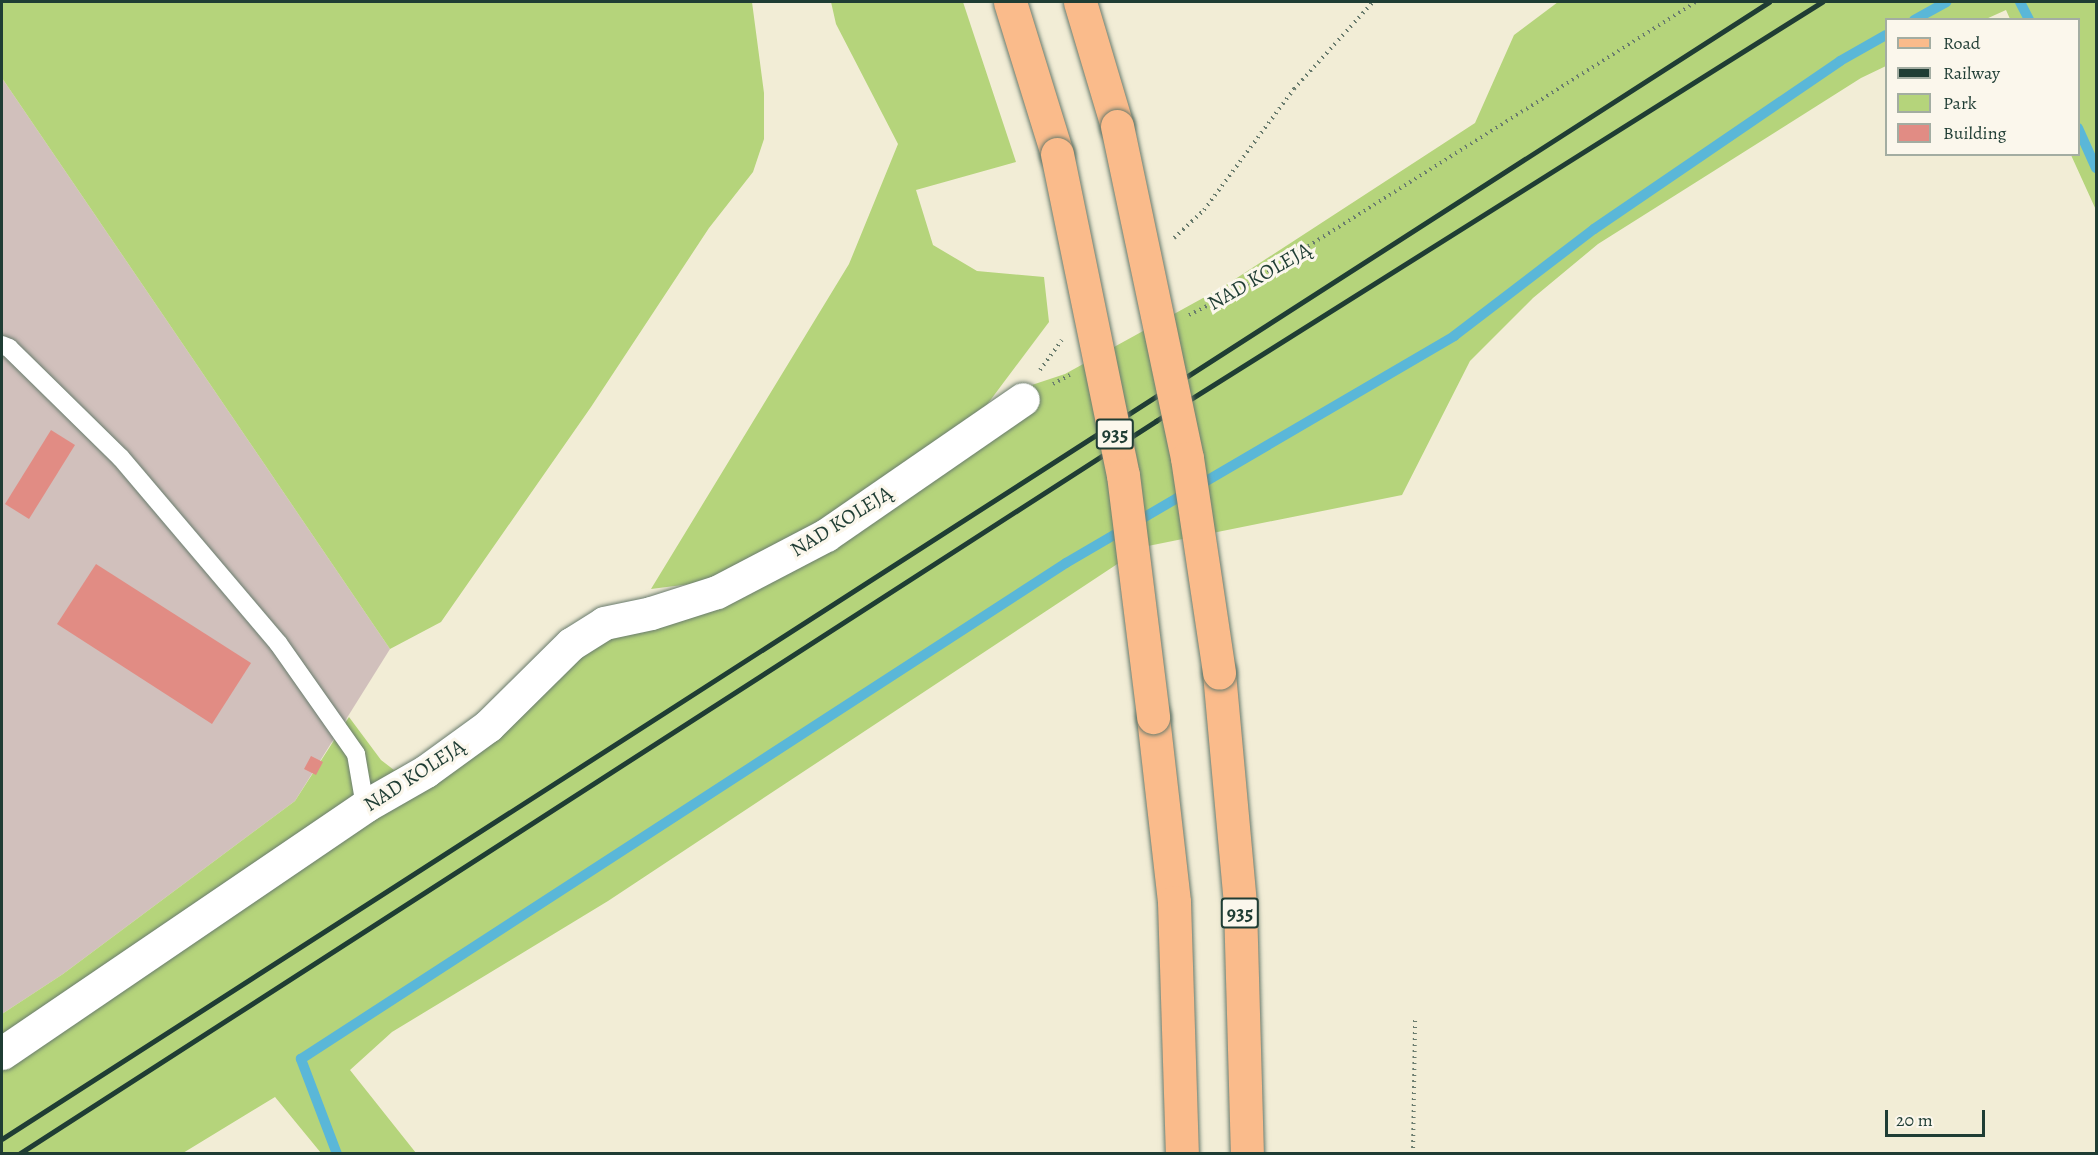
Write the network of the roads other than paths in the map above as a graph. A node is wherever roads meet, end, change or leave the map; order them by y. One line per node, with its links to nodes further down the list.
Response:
1 (1010, 2): 7 (main road, 935, bridge)
2 (1080, 2): 8 (main road, 935, bridge)
3 (2, 345): 5 (lane)
4 (1023, 399): 5 (street, NAD KOLEJĄ)
5 (365, 806): 6 (street, NAD KOLEJĄ)
6 (2, 1053)
7 (1182, 1154)
8 (1247, 1154)

